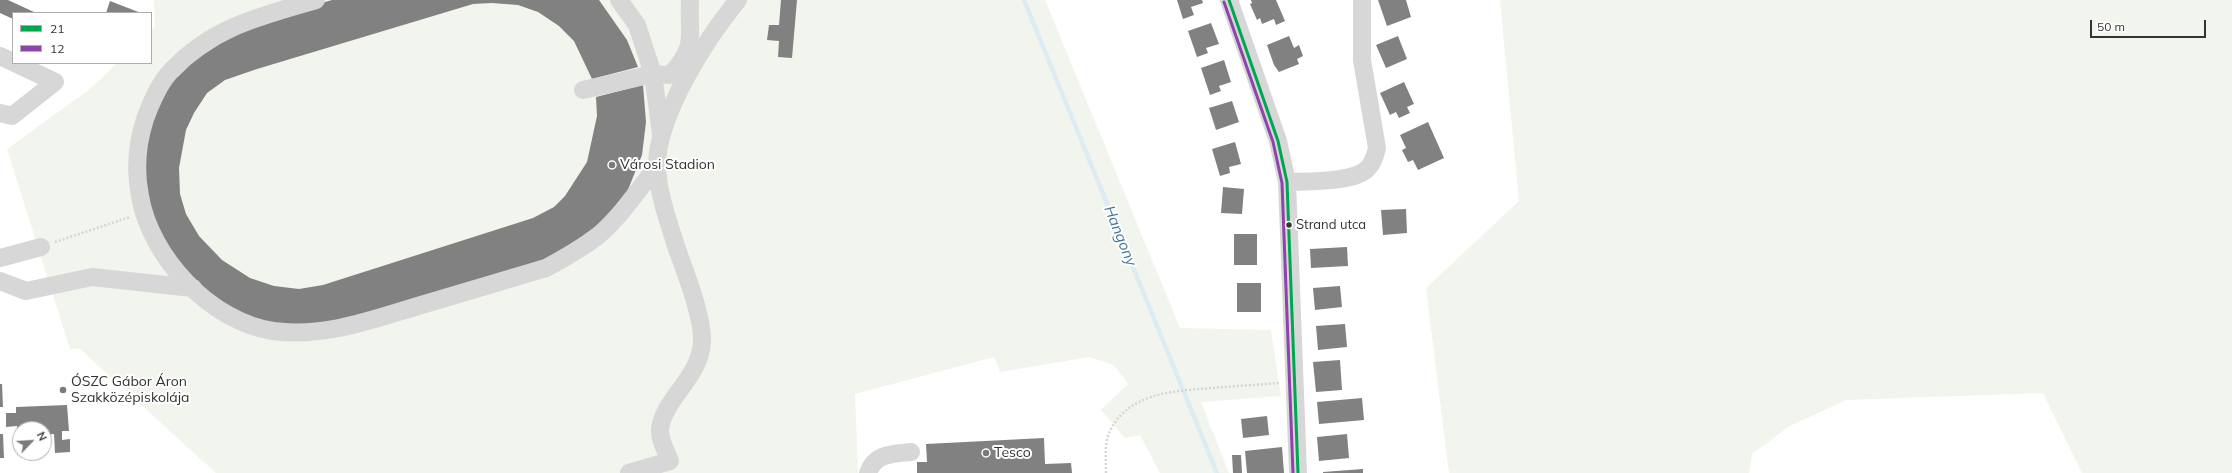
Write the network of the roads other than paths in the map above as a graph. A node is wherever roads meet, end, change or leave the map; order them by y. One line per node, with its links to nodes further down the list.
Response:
1 (316, 0): 19 (street)
2 (619, 0): 10 (street)
3 (690, 0): 10 (street)
4 (738, 0): 13 (street)
5 (1229, 0): 15 (street)
6 (1362, 0): 15 (street)
7 (0, 56): 8 (street)
8 (12, 62)
9 (16, 64): 12 (street)
10 (653, 74): 11 (street); 13 (street)
11 (583, 90)
12 (0, 114)
13 (661, 137): 14 (street)
14 (657, 166): 19 (street); 21 (street)
15 (1287, 182): 23 (street)
16 (41, 247): 17 (street)
17 (0, 258)
18 (0, 281): 19 (street)
19 (193, 288)
20 (911, 452): 22 (street)
21 (629, 473)
22 (868, 473)
23 (1298, 473)

